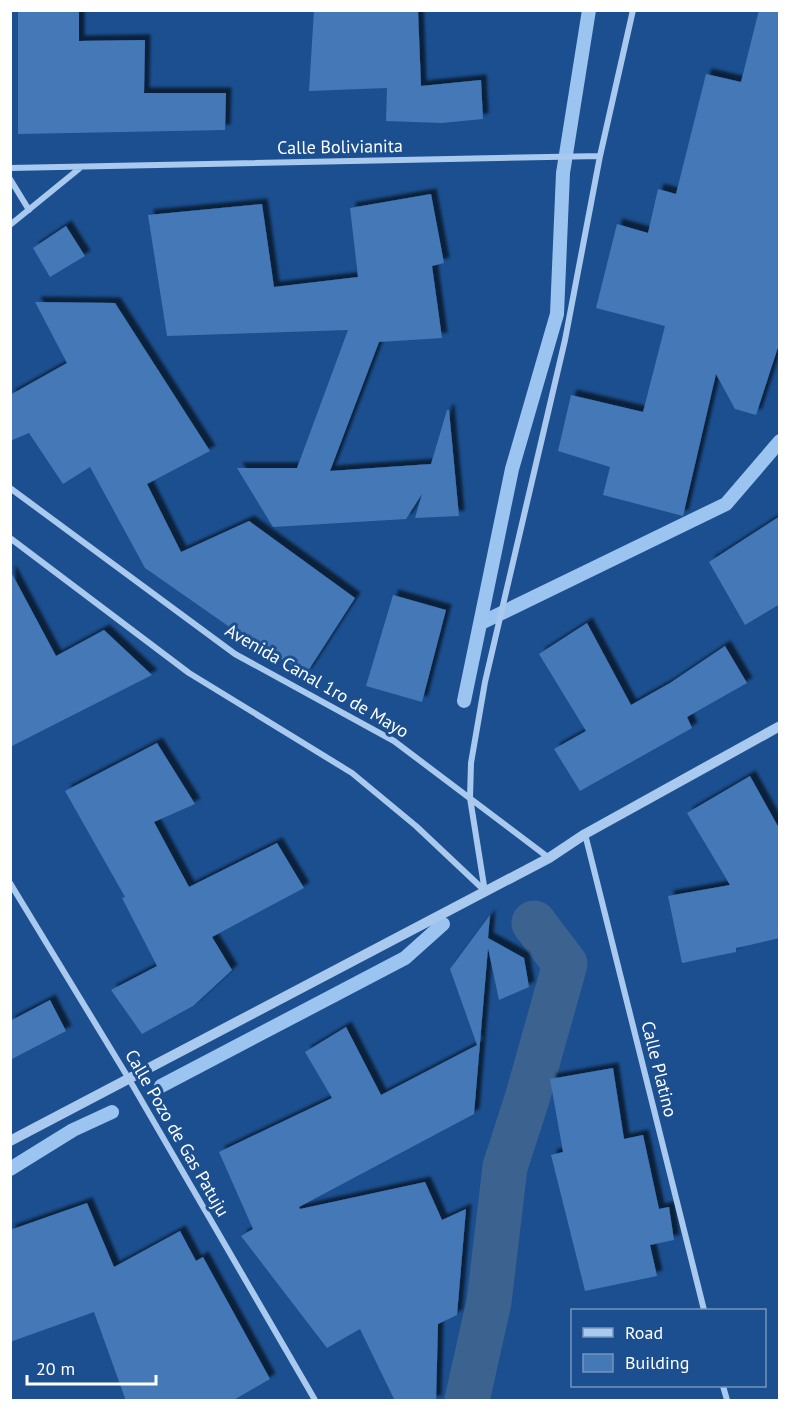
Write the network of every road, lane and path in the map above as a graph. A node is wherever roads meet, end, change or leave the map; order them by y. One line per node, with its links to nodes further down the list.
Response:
1 (633, 10): 2 (street)
2 (600, 156): 4 (street, Calle Bolivianita); 11 (street)
3 (10, 168): 4 (street, Calle Bolivianita)
4 (81, 168): 6 (street)
5 (10, 178): 6 (street)
6 (29, 210): 7 (street)
7 (10, 225)
8 (10, 488): 11 (street, Avenida Canal 1ro de Mayo)
9 (10, 538): 15 (street)
10 (780, 726): 12 (street)
11 (470, 798): 13 (street, Avenida Canal 1ro de Mayo); 15 (street)
12 (585, 834): 13 (street); 18 (street, Calle Platino)
13 (549, 858): 15 (street)
14 (10, 884): 16 (street, Calle Pozo de Gas Patuju)
15 (485, 892): 16 (street)
16 (129, 1079): 17 (street); 19 (street, Calle Pozo de Gas Patuju)
17 (10, 1141)
18 (704, 1309)
19 (315, 1401)

